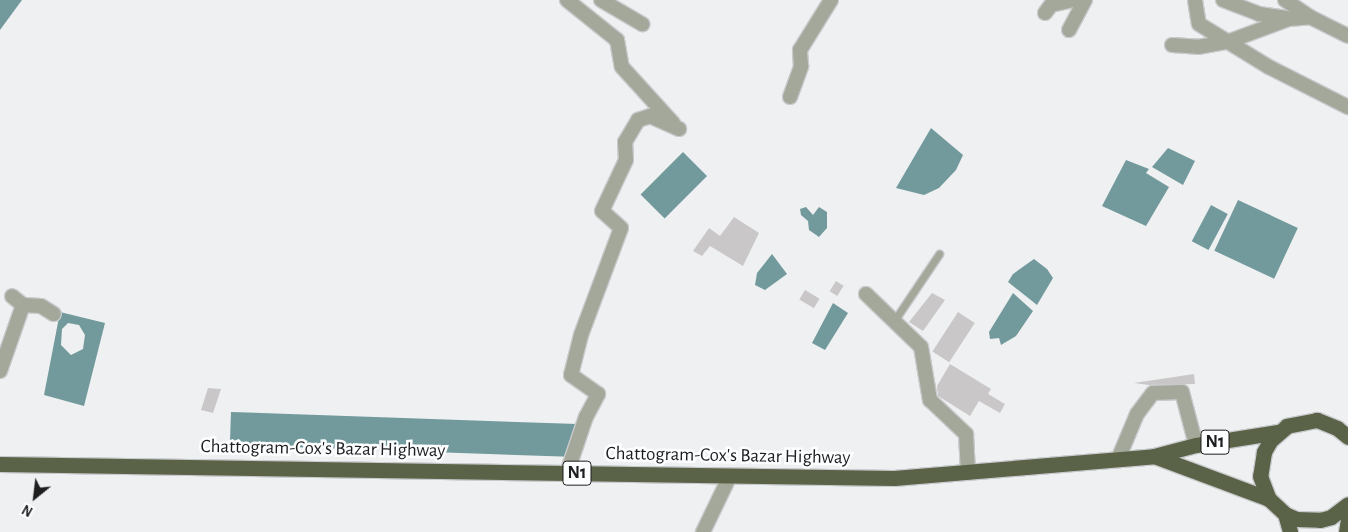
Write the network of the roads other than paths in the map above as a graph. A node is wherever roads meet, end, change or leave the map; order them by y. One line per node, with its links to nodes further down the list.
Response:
1 (567, 0): 32 (street)
2 (600, 0): 12 (street)
3 (831, 0): 17 (street)
4 (1073, 0): 9 (street)
5 (1085, 0): 13 (street)
6 (1195, 0): 15 (street)
7 (1223, 0): 11 (street)
8 (1285, 0): 10 (street)
9 (1045, 13)
10 (1310, 17): 11 (street); 14 (street)
11 (1289, 18): 15 (street)
12 (642, 24)
13 (1069, 30)
14 (1348, 36)
15 (1227, 42): 16 (street); 18 (street)
16 (1172, 45)
17 (790, 98)
18 (1348, 107)
19 (939, 254): 22 (lane)
20 (866, 294): 22 (street)
21 (54, 314): 23 (street)
22 (894, 321): 33 (street)
23 (0, 371)
24 (1348, 421): 25 (highway, Chattogram-Cox's Bazar Highway)
25 (1326, 423): 26 (highway, Chattogram-Cox's Bazar Highway); 27 (highway)
26 (1278, 432): 28 (highway, Chattogram-Cox's Bazar Highway / N1); 35 (highway)
27 (1348, 437)
28 (1196, 445): 29 (highway, Chattogram-Cox's Bazar Highway / N1); 30 (street)
29 (1154, 456): 30 (highway, Chattogram-Cox's Bazar Highway / N1); 35 (highway, Chattogram-Cox's Bazar Highway / N1)
30 (1119, 457): 33 (highway, Chattogram-Cox's Bazar Highway / N1)
31 (0, 464): 32 (highway, Chattogram-Cox's Bazar Highway / N1)
32 (567, 473): 34 (highway, Chattogram-Cox's Bazar Highway / N1)
33 (968, 473): 34 (highway, Chattogram-Cox's Bazar Highway / N1)
34 (730, 476): 39 (street)
35 (1269, 499): 37 (highway)
36 (1348, 504): 37 (highway)
37 (1285, 514): 40 (highway)
38 (1348, 520): 41 (highway)
39 (703, 532)
40 (1290, 532)
41 (1346, 532)

